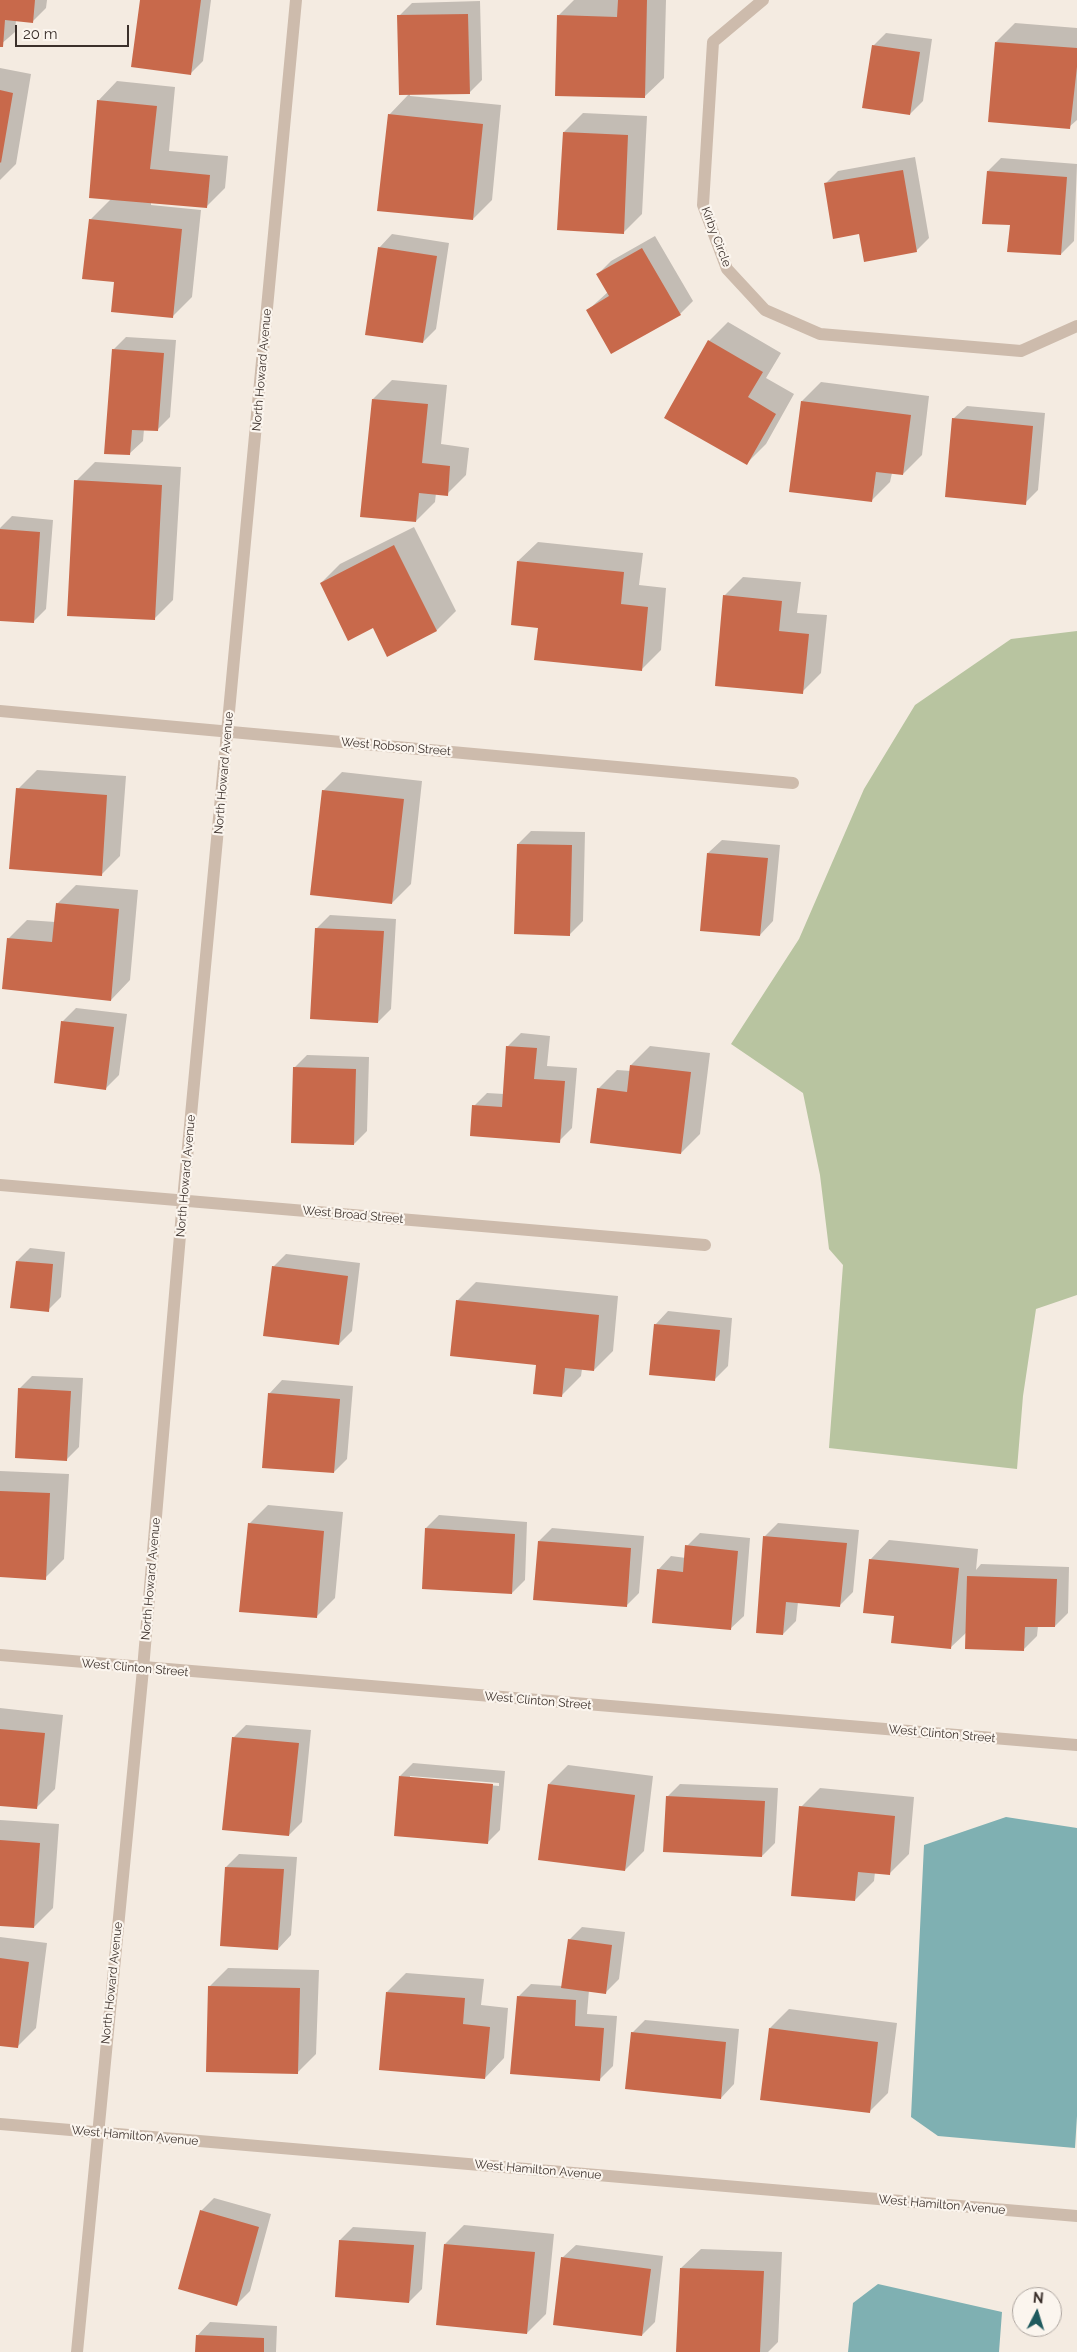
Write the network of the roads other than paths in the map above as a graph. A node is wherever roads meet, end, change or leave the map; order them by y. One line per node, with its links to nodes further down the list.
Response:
1 (296, 0): 5 (street, North Howard Avenue)
2 (763, 0): 3 (street, Kirby Circle)
3 (1077, 326)
4 (0, 711): 5 (street, West Robson Street)
5 (228, 732): 6 (street, West Robson Street); 8 (street, North Howard Avenue)
6 (793, 783)
7 (0, 1185): 8 (street, West Broad Street)
8 (184, 1200): 9 (street, West Broad Street); 11 (street, North Howard Avenue)
9 (706, 1246)
10 (0, 1655): 11 (street, West Clinton Street)
11 (143, 1668): 12 (street, West Clinton Street); 14 (street, North Howard Avenue)
12 (1077, 1745)
13 (0, 2124): 14 (street, West Hamilton Avenue)
14 (97, 2133): 15 (street, West Hamilton Avenue); 16 (street, North Howard Avenue)
15 (1077, 2216)
16 (77, 2352)

